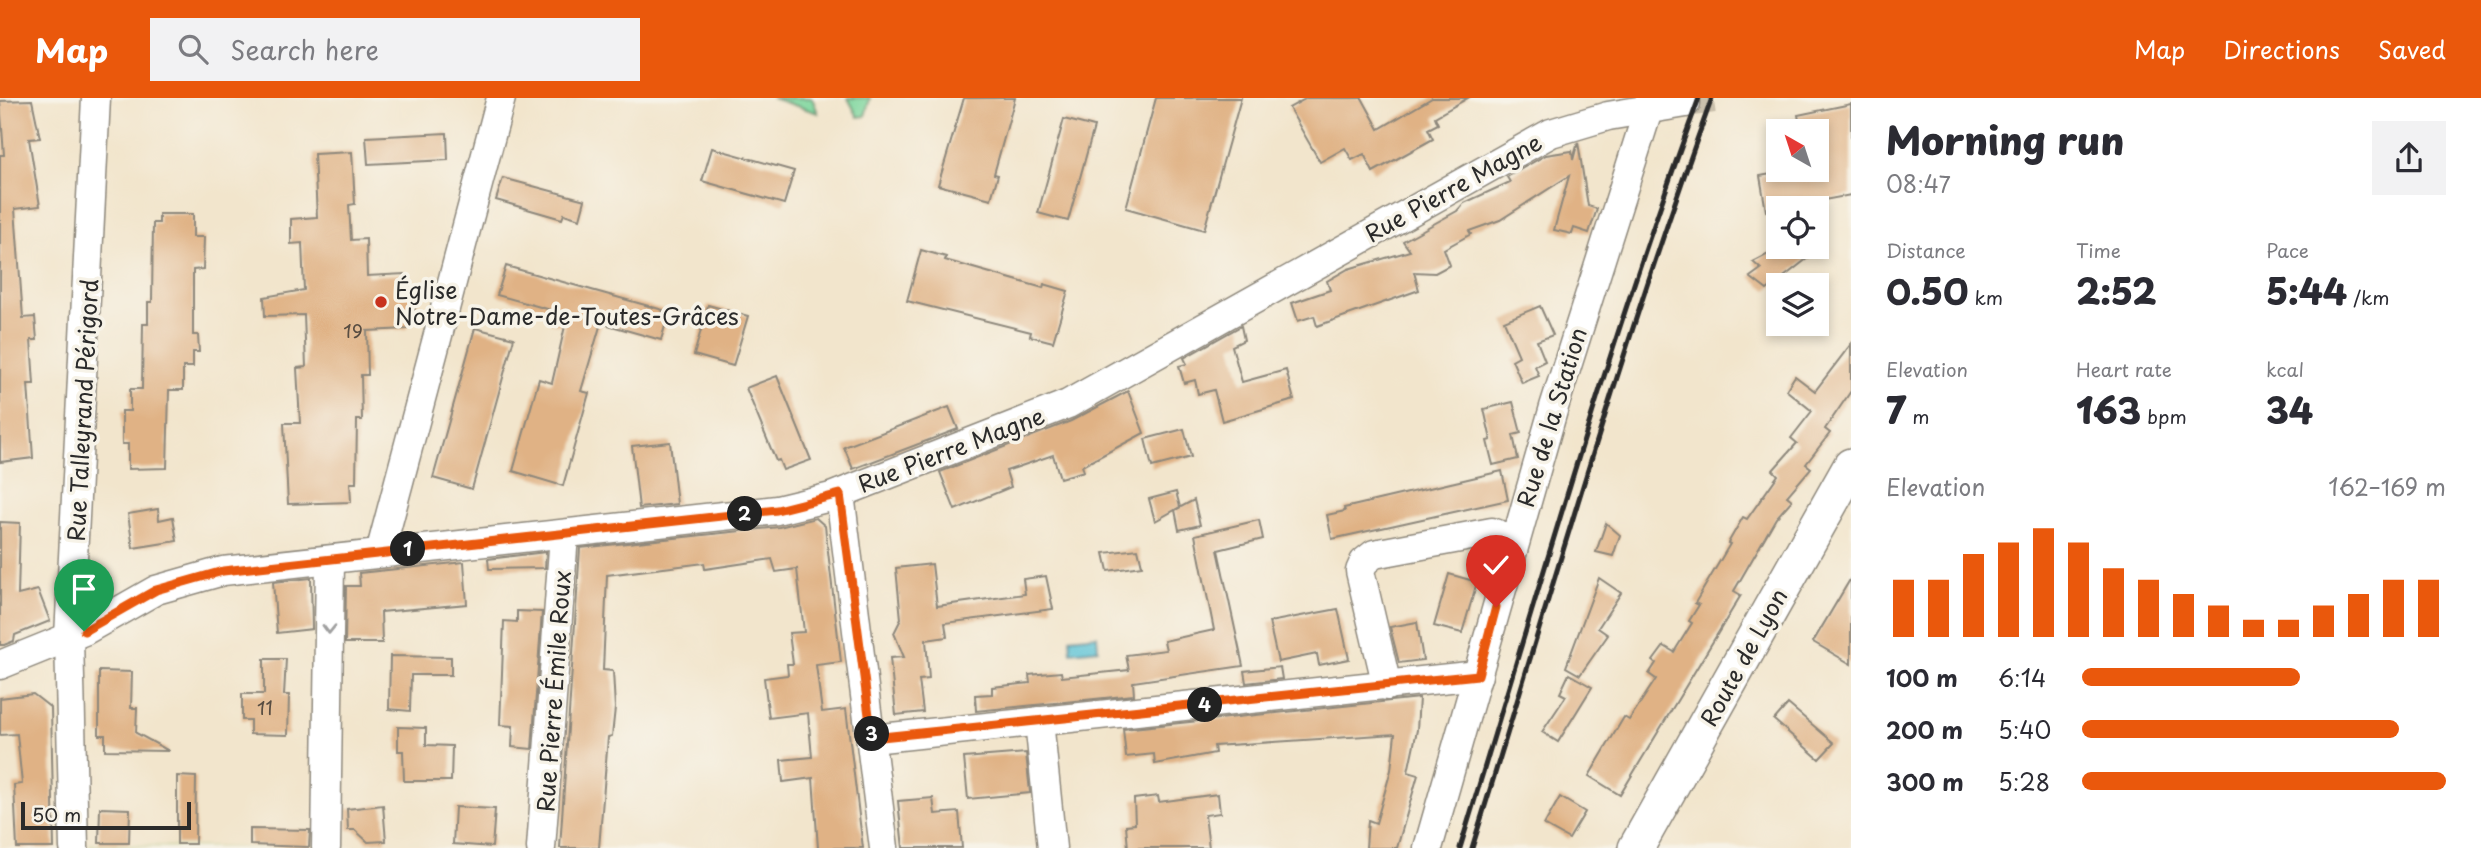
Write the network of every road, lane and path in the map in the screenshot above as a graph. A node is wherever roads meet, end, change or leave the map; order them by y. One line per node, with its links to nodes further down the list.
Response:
1 (96, 98): 11 (street, Rue Talleyrand Périgord)
2 (501, 98): 9 (street)
3 (1686, 103): 4 (street, Rue Pierre Magne)
4 (1649, 104): 6 (street, Rue Pierre Magne); 8 (street, Rue de la Station)
5 (1851, 466): 23 (main road, Route de Lyon)
6 (840, 494): 7 (street, Rue Pierre Magne); 16 (street)
7 (564, 535): 9 (street, Rue Pierre Magne); 19 (street, Rue Pierre Émile Roux)
8 (1514, 540): 13 (street, Rue de la Station); 14 (street)
9 (380, 553): 10 (street, Rue Pierre Magne)
10 (330, 561): 11 (street, Rue Pierre Magne); 18 (street, one-way to 18)
11 (69, 637): 12 (street, Rue Pierre Magne); 17 (street, Rue Talleyrand Périgord)
12 (0, 664)
13 (1478, 675): 14 (street); 22 (street, Rue de la Station)
14 (1387, 686): 15 (street)
15 (1039, 721): 16 (street); 21 (street)
16 (872, 738): 20 (street)
17 (74, 848)
18 (326, 848)
19 (541, 848)
20 (884, 848)
21 (1052, 848)
22 (1428, 848)
23 (1636, 848)

